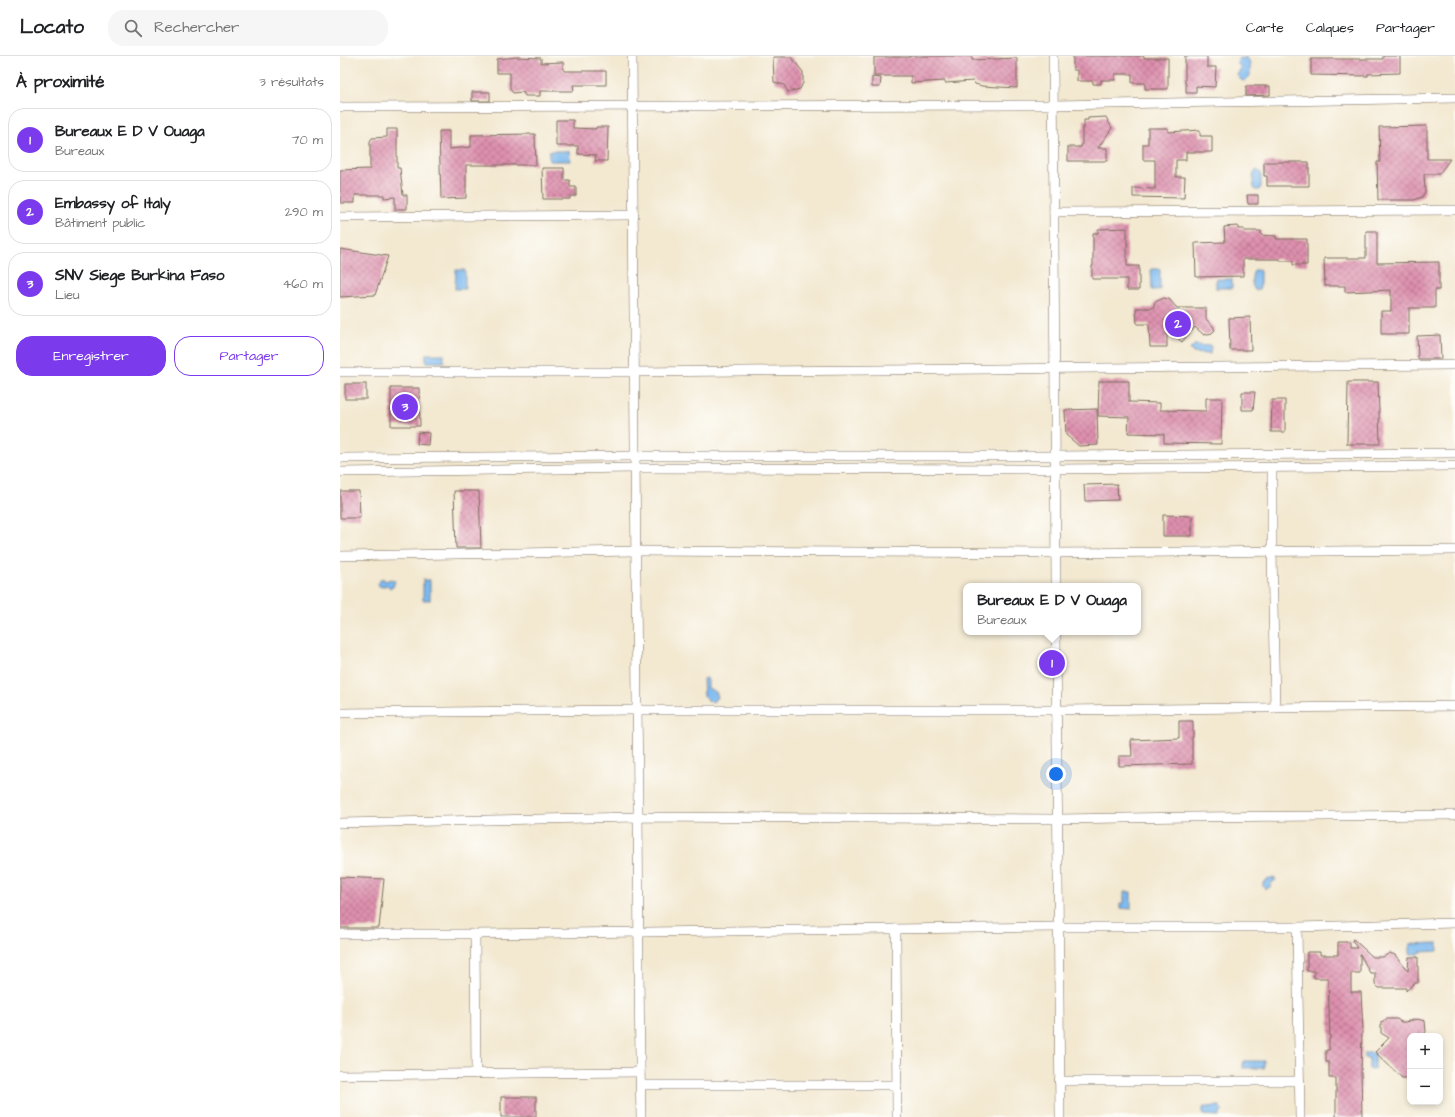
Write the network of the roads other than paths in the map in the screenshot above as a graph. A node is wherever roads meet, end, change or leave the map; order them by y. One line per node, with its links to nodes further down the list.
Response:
1 (632, 56): 6 (street)
2 (1054, 56): 4 (street)
3 (1455, 98): 4 (street)
4 (1054, 105): 6 (street); 8 (street)
5 (340, 107): 6 (street)
6 (632, 107): 9 (street)
7 (1455, 210): 8 (street)
8 (1054, 212): 12 (street)
9 (634, 214): 10 (street); 14 (street)
10 (340, 217)
11 (1455, 365): 12 (street)
12 (1056, 369): 14 (street); 17 (street)
13 (340, 372): 14 (street)
14 (634, 372): 16 (street)
15 (1455, 453): 17 (street)
16 (635, 456): 17 (street); 18 (street); 21 (street)
17 (1056, 456): 22 (street)
18 (340, 458)
19 (1455, 466): 20 (street)
20 (1272, 467): 22 (street); 26 (street)
21 (636, 468): 22 (street); 23 (street); 25 (street)
22 (1056, 469): 27 (street)
23 (340, 472)
24 (1455, 550): 26 (street)
25 (635, 551): 27 (street); 28 (street); 33 (street)
26 (1272, 551): 27 (street); 32 (street)
27 (1055, 553): 29 (street)
28 (340, 556)
29 (1056, 583)
30 (1056, 635): 34 (street)
31 (1455, 706): 32 (street)
32 (1275, 708): 34 (street)
33 (637, 710): 34 (street); 35 (street); 37 (street)
34 (1057, 710): 38 (street)
35 (340, 713)
36 (1455, 815): 38 (street)
37 (637, 817): 38 (street); 39 (street); 44 (street)
38 (1058, 819): 41 (street)
39 (340, 823)
40 (1455, 923): 42 (street)
41 (1059, 927): 42 (street); 43 (street); 50 (street)
42 (1297, 927): 51 (street)
43 (896, 929): 44 (street); 53 (street)
44 (638, 932): 46 (street); 47 (street)
45 (340, 934): 46 (street)
46 (475, 934): 48 (street)
47 (640, 1072): 48 (street); 52 (street)
48 (476, 1074): 49 (street)
49 (340, 1075)
50 (1059, 1081): 51 (street); 56 (street)
51 (1300, 1081): 57 (street)
52 (641, 1085): 53 (street); 54 (street)
53 (897, 1085): 55 (street)
54 (641, 1117)
55 (897, 1117)
56 (1060, 1117)
57 (1300, 1117)

